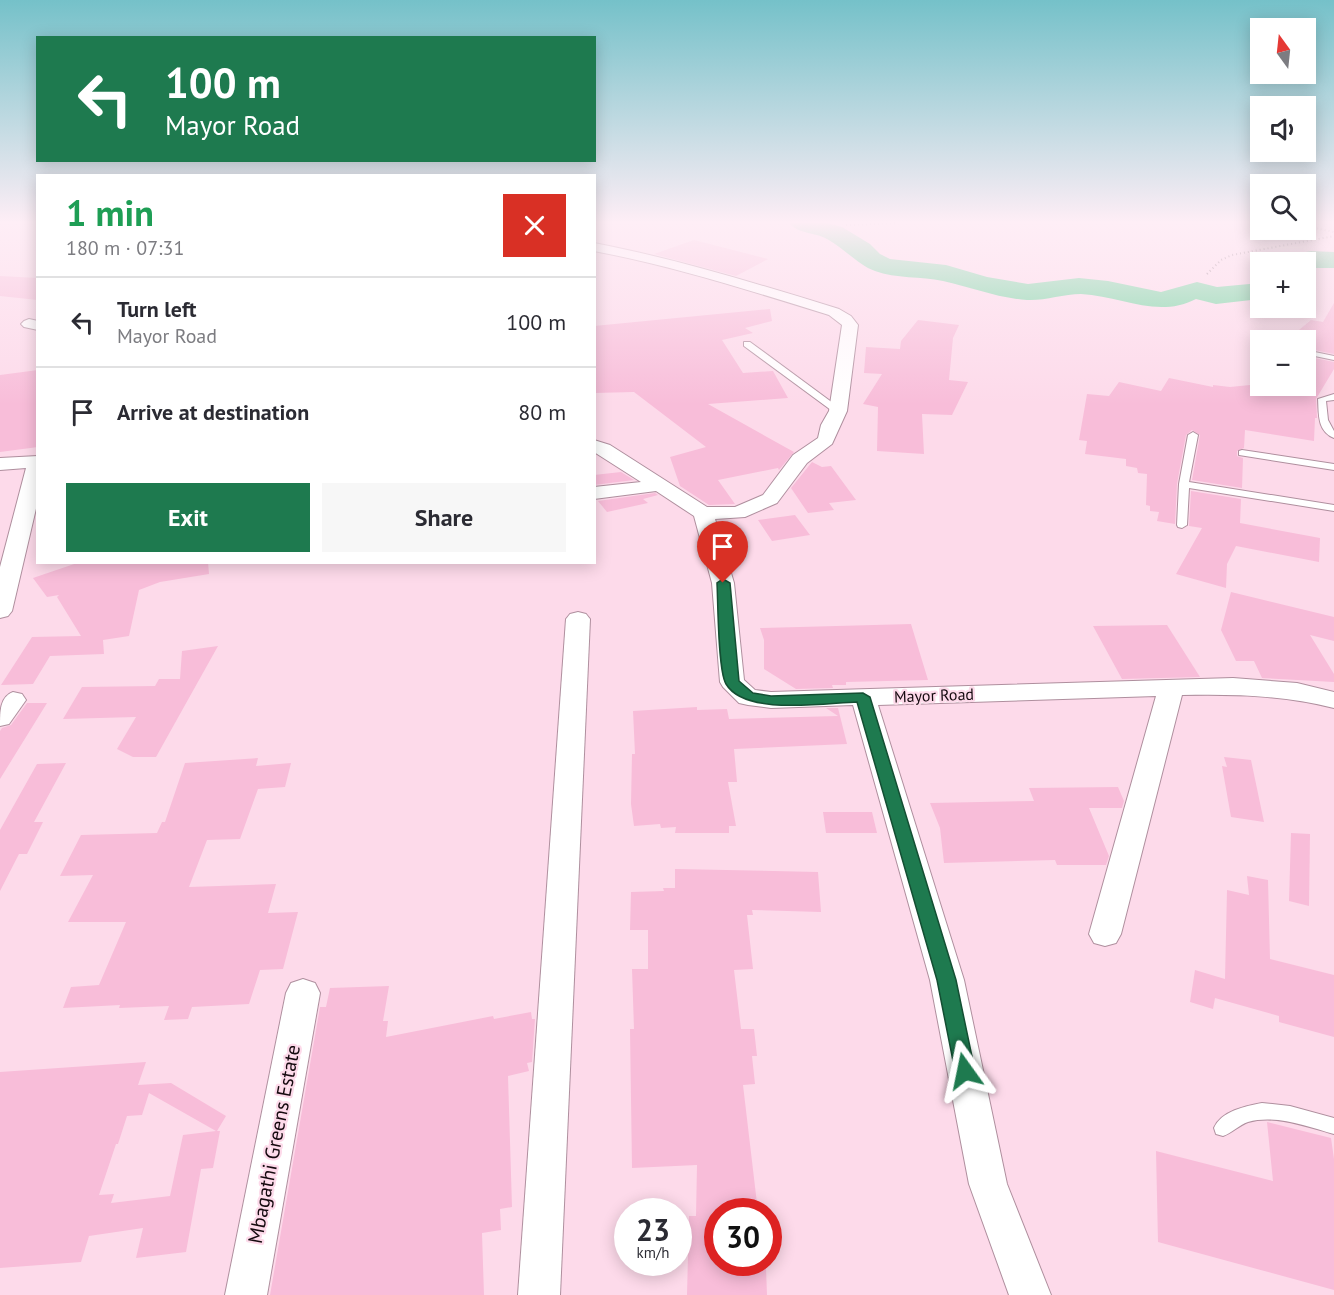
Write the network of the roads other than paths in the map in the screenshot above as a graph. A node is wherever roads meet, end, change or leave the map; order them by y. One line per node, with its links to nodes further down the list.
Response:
1 (740, 283): 6 (street)
2 (747, 344): 6 (lane)
3 (1316, 354): 4 (lane)
4 (1334, 358)
5 (1334, 397): 8 (lane)
6 (838, 411): 19 (street)
7 (1193, 435): 15 (lane)
8 (1334, 435)
9 (596, 447): 16 (street)
10 (1242, 453): 14 (lane)
11 (36, 462): 12 (street)
12 (0, 464)
13 (36, 466): 21 (street)
14 (1334, 466)
15 (1184, 484): 18 (lane); 20 (lane)
16 (661, 485): 17 (street); 19 (street)
17 (596, 493)
18 (1334, 508)
19 (704, 513): 24 (street, Mayor Road)
20 (1182, 525)
21 (0, 611)
22 (578, 619): 31 (street)
23 (1171, 689): 24 (street, Mayor Road); 25 (street, Mayor Road); 26 (street)
24 (863, 697): 32 (street)
25 (1334, 700)
26 (1105, 934)
27 (303, 993): 30 (street, Mbagathi Greens Estate)
28 (1334, 1126): 29 (lane)
29 (1223, 1128)
30 (246, 1295)
31 (539, 1295)
32 (1030, 1295)

